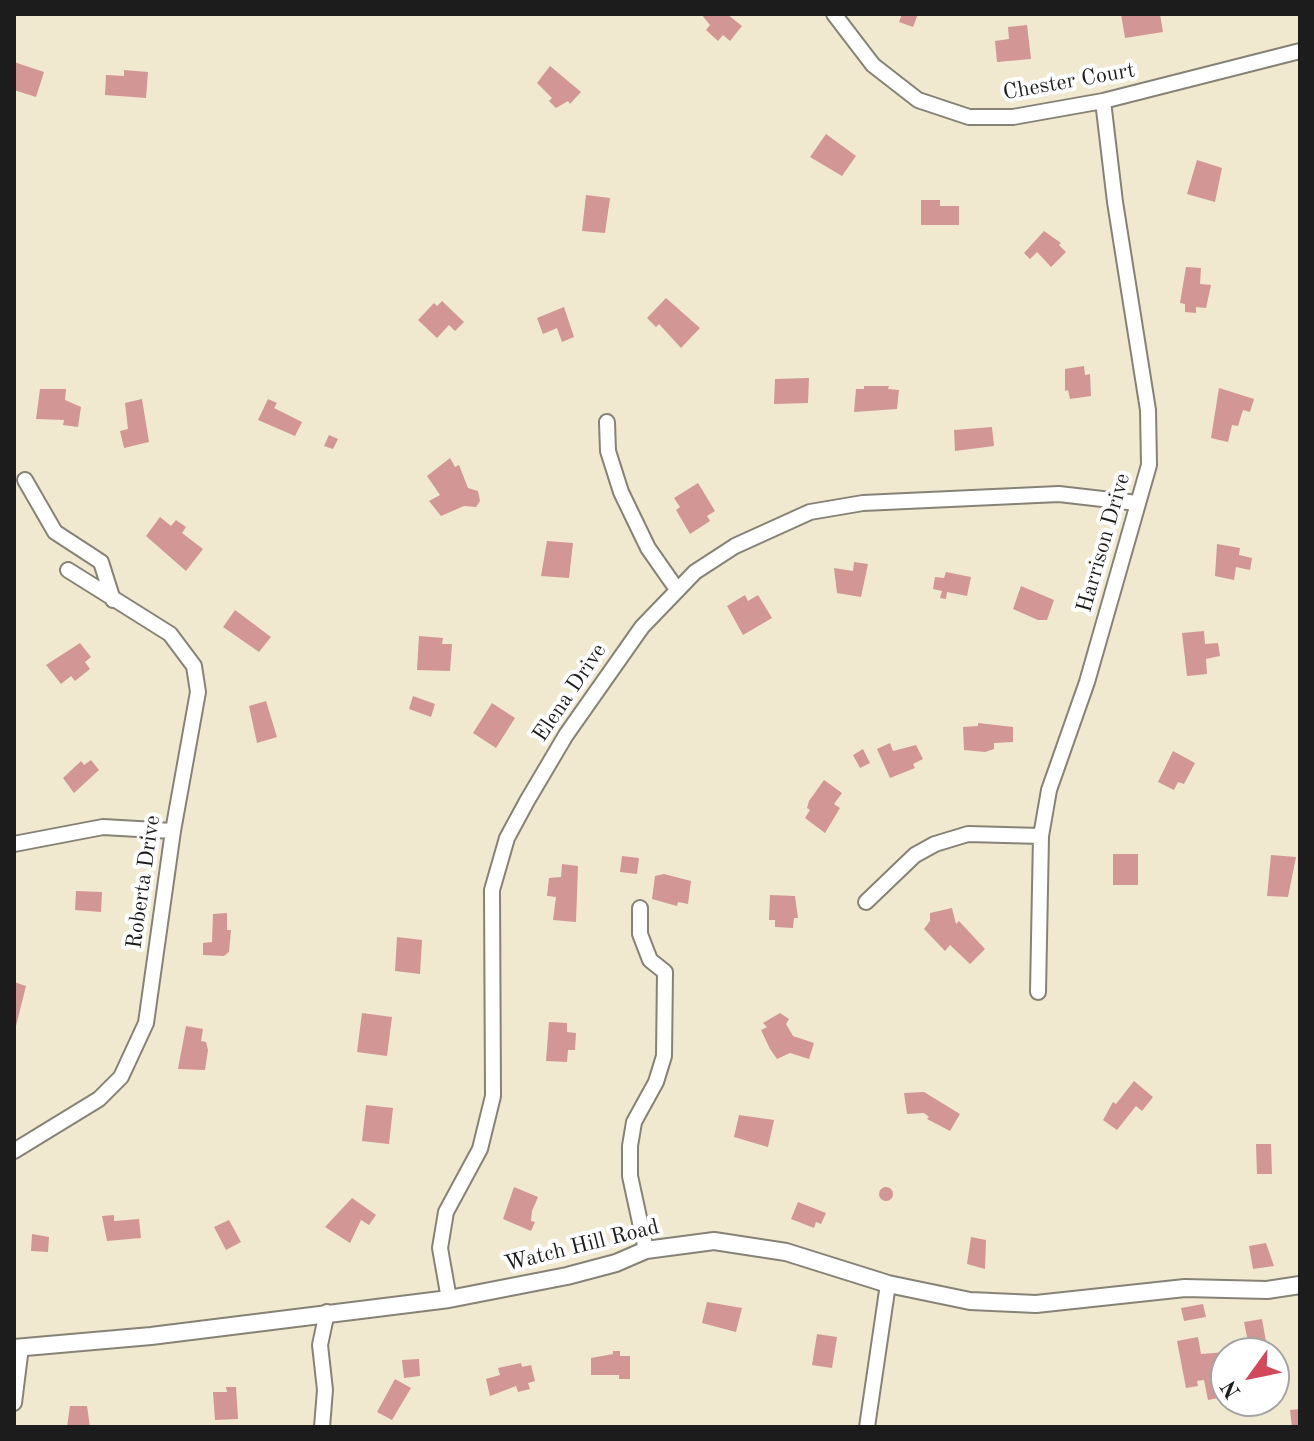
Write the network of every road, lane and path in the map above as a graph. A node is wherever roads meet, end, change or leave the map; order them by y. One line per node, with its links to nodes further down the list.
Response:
1 (834, 14): 3 (street, Chester Court)
2 (1300, 51): 3 (street, Chester Court)
3 (1103, 101): 6 (street, Harrison Drive)
4 (607, 422): 8 (street)
5 (25, 480): 9 (street)
6 (1137, 503): 8 (street, Elena Drive); 11 (street, Harrison Drive)
7 (68, 570): 9 (street, Roberta Drive)
8 (676, 588): 20 (street, Elena Drive)
9 (113, 600): 10 (street, Roberta Drive)
10 (173, 831): 12 (street); 16 (street, Roberta Drive)
11 (1041, 836): 13 (street); 15 (street, Harrison Drive)
12 (14, 844)
13 (866, 902)
14 (640, 908): 17 (street)
15 (1038, 992)
16 (14, 1151)
17 (646, 1250): 18 (street, Watch Hill Road); 20 (street, Watch Hill Road)
18 (888, 1284): 19 (street, Watch Hill Road); 25 (street)
19 (1300, 1285)
20 (449, 1299): 21 (street, Watch Hill Road)
21 (325, 1321): 22 (street, Watch Hill Road); 24 (street)
22 (17, 1348): 23 (street)
23 (14, 1403)
24 (322, 1427)
25 (867, 1427)

